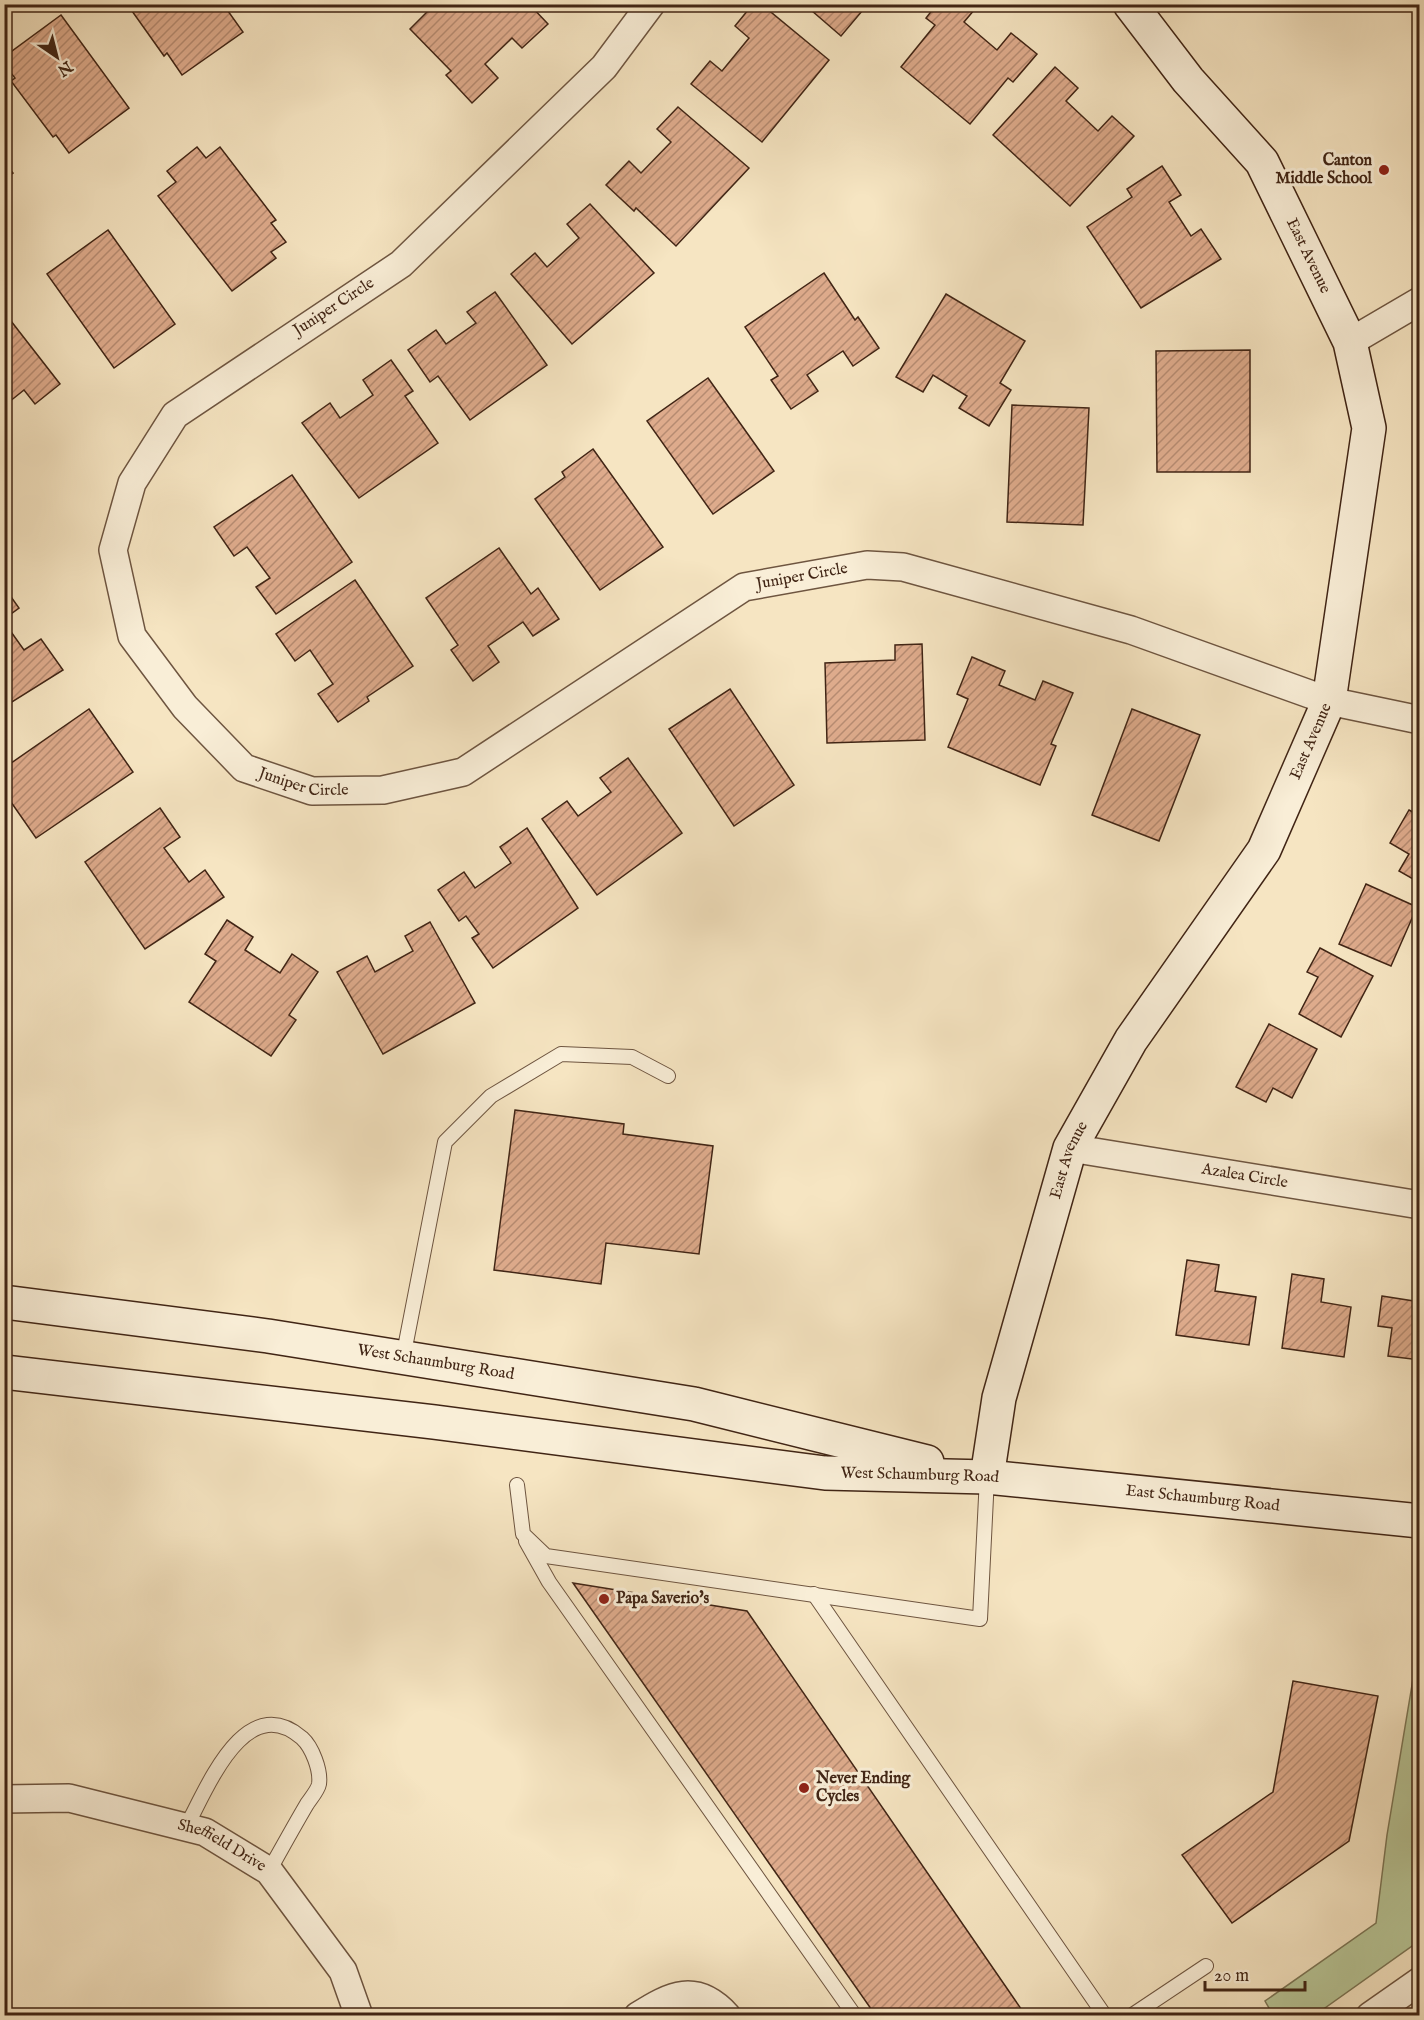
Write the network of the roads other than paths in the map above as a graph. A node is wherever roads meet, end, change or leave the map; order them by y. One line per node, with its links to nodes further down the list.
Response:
1 (651, 4): 5 (street, Juniper Circle)
2 (1130, 4): 4 (main road, East Avenue)
3 (1419, 301): 4 (street)
4 (1350, 342): 5 (main road, East Avenue)
5 (1329, 701): 6 (street, Juniper Circle); 8 (main road, East Avenue)
6 (1419, 720)
7 (668, 1076): 11 (lane)
8 (1070, 1148): 9 (street, Azalea Circle); 13 (main road, East Avenue)
9 (1419, 1205)
10 (4, 1302): 11 (main road, West Schaumburg Road)
11 (403, 1358): 13 (main road, West Schaumburg Road)
12 (4, 1372): 13 (main road, West Schaumburg Road)
13 (987, 1478): 15 (main road, East Schaumburg Road); 17 (lane)
14 (517, 1485): 16 (lane)
15 (1419, 1521)
16 (523, 1534): 17 (lane); 26 (lane)
17 (814, 1594): 27 (lane)
18 (4, 1799): 19 (street, Sheffield Drive)
19 (186, 1827): 20 (street, Sheffield Drive); 20 (lane)
20 (269, 1871): 23 (street, Sheffield Drive)
21 (1206, 1966): 28 (lane)
22 (1419, 1981): 29 (street)
23 (359, 2016)
24 (638, 2016): 25 (street)
25 (727, 2016)
26 (855, 2016)
27 (1105, 2016)
28 (1131, 2016)
29 (1370, 2016)

